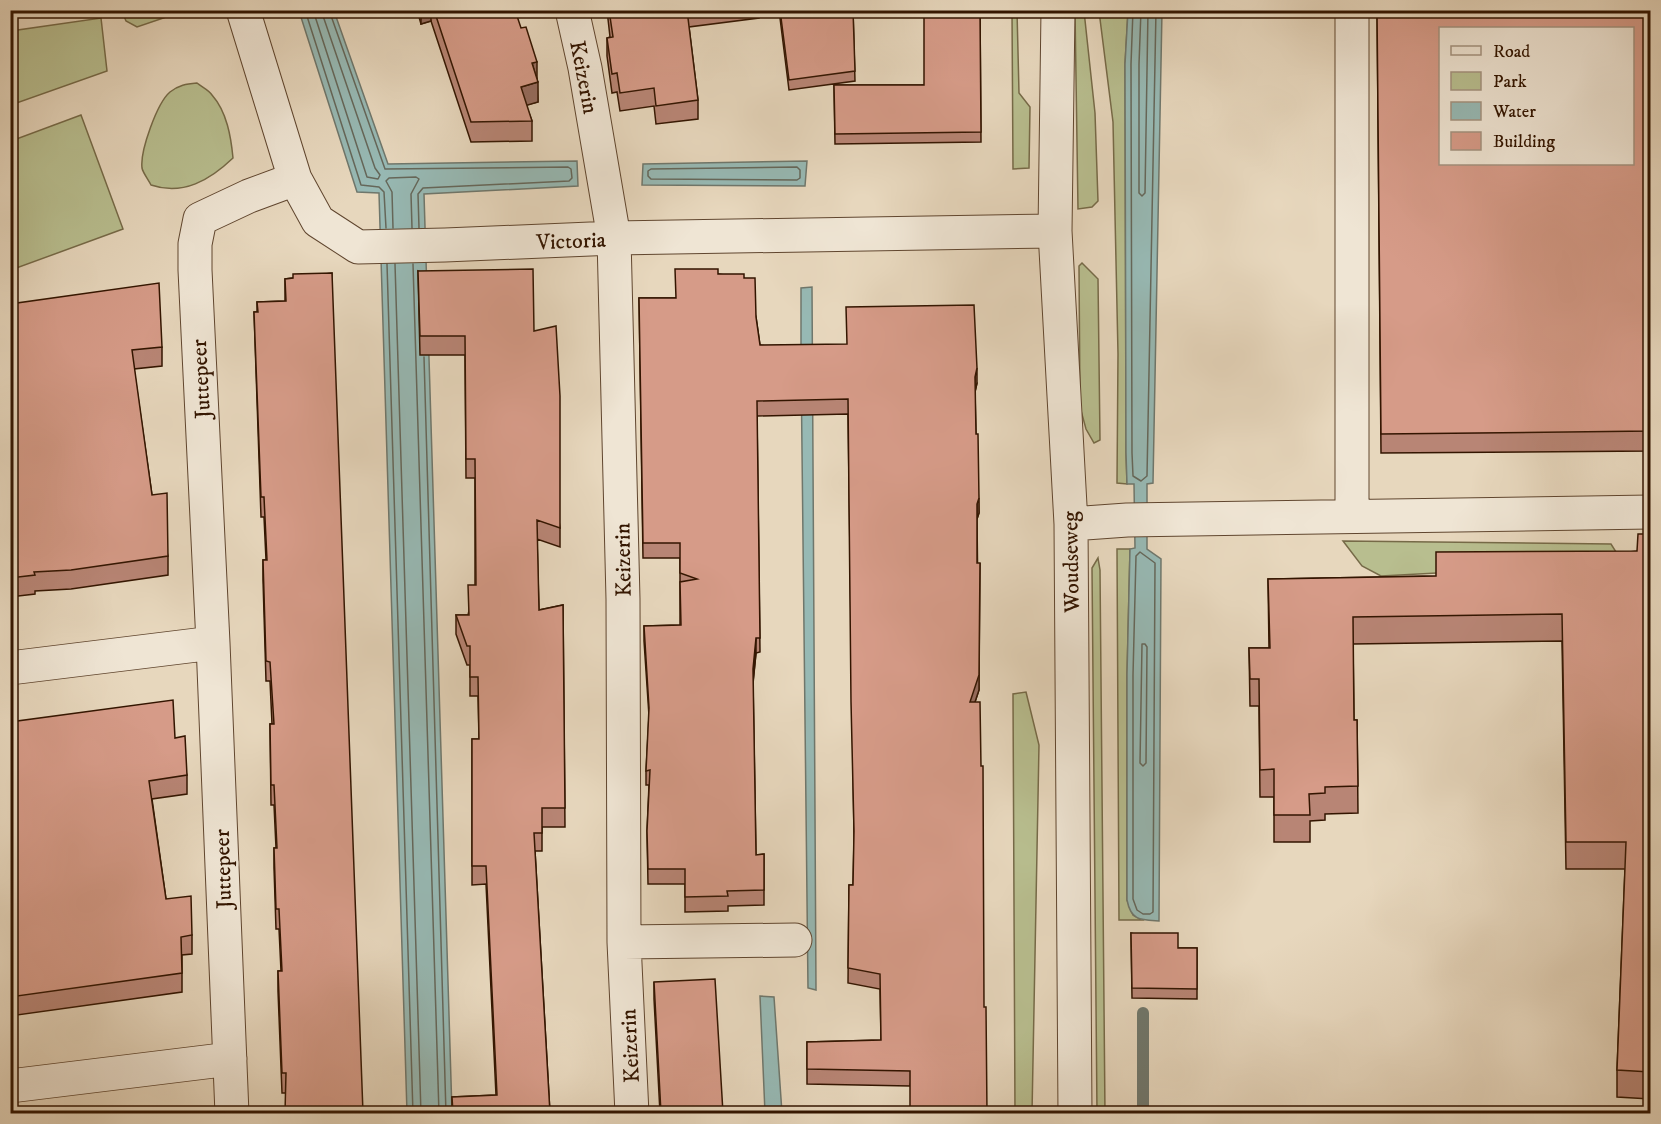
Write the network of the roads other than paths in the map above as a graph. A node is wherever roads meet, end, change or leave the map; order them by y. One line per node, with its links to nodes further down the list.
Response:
1 (243, 10): 5 (street, Victoria)
2 (572, 10): 7 (street, Keizerin)
3 (1058, 10): 6 (street, Woudseweg)
4 (1352, 10): 9 (street)
5 (295, 179): 7 (street, Victoria); 11 (street, Juttepeer)
6 (1055, 231): 7 (street, Victoria); 10 (street, Woudseweg)
7 (614, 238): 14 (street, Keizerin)
8 (1650, 512): 9 (street)
9 (1352, 516): 10 (street)
10 (1071, 524): 19 (street, Woudseweg)
11 (213, 643): 12 (street); 15 (street, Juttepeer)
12 (10, 668)
13 (795, 940): 14 (street)
14 (624, 942): 18 (street, Keizerin)
15 (230, 1059): 16 (street); 17 (street, Juttepeer)
16 (10, 1086)
17 (232, 1113)
18 (632, 1113)
19 (1075, 1113)

